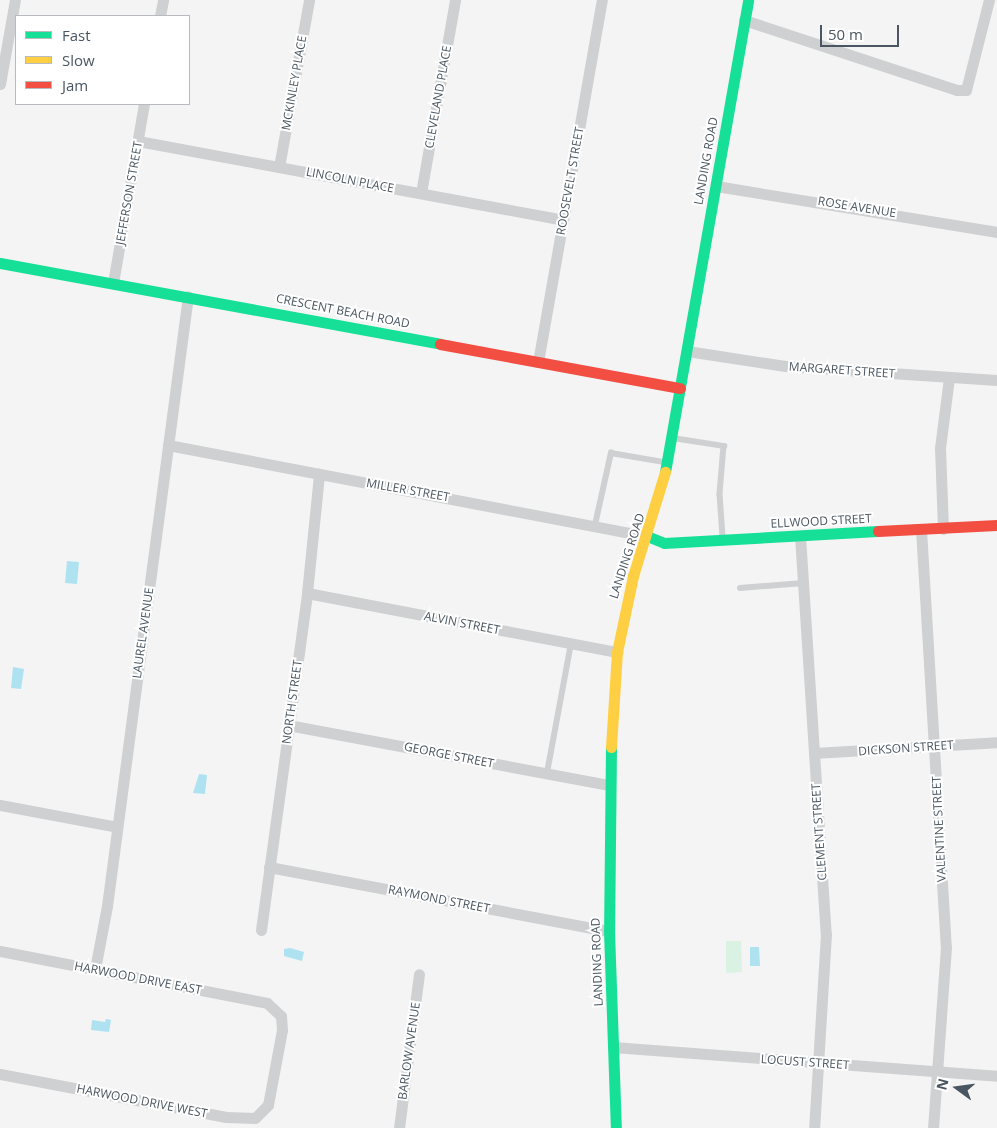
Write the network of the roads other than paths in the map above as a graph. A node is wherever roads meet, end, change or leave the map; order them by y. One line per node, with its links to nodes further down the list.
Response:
1 (15, 0): 10 (street)
2 (163, 0): 8 (street)
3 (309, 0): 13 (street, MCKINLEY PLACE)
4 (455, 0): 15 (street, CLEVELAND PLACE)
5 (602, 0): 16 (street, ROOSEVELT STREET)
6 (748, 0): 9 (street, LANDING ROAD)
7 (989, 0): 9 (street)
8 (160, 15)
9 (744, 20): 14 (street, LANDING ROAD)
10 (0, 84)
11 (144, 105): 12 (street, JEFFERSON STREET)
12 (138, 141): 13 (street, LINCOLN PLACE); 19 (street, JEFFERSON STREET)
13 (280, 167): 15 (street, LINCOLN PLACE)
14 (716, 186): 17 (street, ROSE AVENUE); 21 (street, LANDING ROAD)
15 (421, 193): 16 (street, LINCOLN PLACE)
16 (563, 220): 22 (street, ROOSEVELT STREET)
17 (997, 232)
18 (0, 263): 19 (street, CRESCENT BEACH ROAD)
19 (113, 283): 20 (street, CRESCENT BEACH ROAD)
20 (188, 296): 22 (street, CRESCENT BEACH ROAD); 27 (street, LAUREL AVENUE)
21 (687, 351): 23 (street, MARGARET STREET); 25 (street, LANDING ROAD)
22 (538, 362): 25 (street, CRESCENT BEACH ROAD)
23 (949, 378): 24 (street, MARGARET STREET); 33 (street)
24 (997, 380)
25 (680, 388): 26 (street, LANDING ROAD)
26 (671, 438): 28 (street, LANDING ROAD); 36 (lane)
27 (168, 445): 29 (street, MILLER STREET); 49 (street, LAUREL AVENUE)
28 (666, 463): 30 (lane); 34 (street, LANDING ROAD)
29 (319, 474): 30 (street, MILLER STREET); 39 (street, NORTH STREET)
30 (595, 525): 34 (street, MILLER STREET)
31 (997, 525): 33 (street, ELLWOOD STREET)
32 (921, 529): 33 (street, ELLWOOD STREET); 35 (street, ELLWOOD STREET); 44 (street, VALENTINE STREET)
33 (943, 529)
34 (647, 536): 36 (street, ELLWOOD STREET); 41 (street, LANDING ROAD)
35 (800, 536): 36 (street, ELLWOOD STREET); 37 (street, CLEMENT STREET)
36 (723, 540)
37 (804, 583): 38 (lane); 45 (street, CLEMENT STREET)
38 (740, 588)
39 (306, 593): 40 (street, ALVIN STREET); 42 (street, NORTH STREET)
40 (572, 644): 41 (street, ALVIN STREET); 46 (lane)
41 (617, 652): 47 (street, LANDING ROAD)
42 (288, 724): 46 (street, GEORGE STREET); 50 (street, NORTH STREET)
43 (997, 742): 44 (street, DICKSON STREET)
44 (934, 746): 45 (street, DICKSON STREET); 59 (street, VALENTINE STREET)
45 (814, 753): 58 (street, CLEMENT STREET)
46 (548, 773): 47 (street, GEORGE STREET)
47 (610, 785): 52 (street, LANDING ROAD)
48 (0, 805): 49 (street)
49 (117, 827): 54 (street, LAUREL AVENUE)
50 (269, 867): 51 (street, NORTH STREET); 52 (street, RAYMOND STREET)
51 (261, 930)
52 (609, 931): 57 (street, LANDING ROAD)
53 (0, 951): 54 (street, HARWOOD DRIVE EAST)
54 (95, 969): 56 (street, HARWOOD DRIVE EAST)
55 (419, 974): 62 (street, BARLOW AVENUE)
56 (275, 1008): 60 (street, HARWOOD DRIVE WEST)
57 (613, 1047): 58 (street, LOCUST STREET); 63 (street, LANDING ROAD)
58 (818, 1063): 59 (street, LOCUST STREET); 64 (street, CLEMENT STREET)
59 (937, 1072): 61 (street, LOCUST STREET); 65 (street, VALENTINE STREET)
60 (0, 1074)
61 (997, 1076)
62 (399, 1128)
63 (616, 1128)
64 (814, 1128)
65 (933, 1128)

